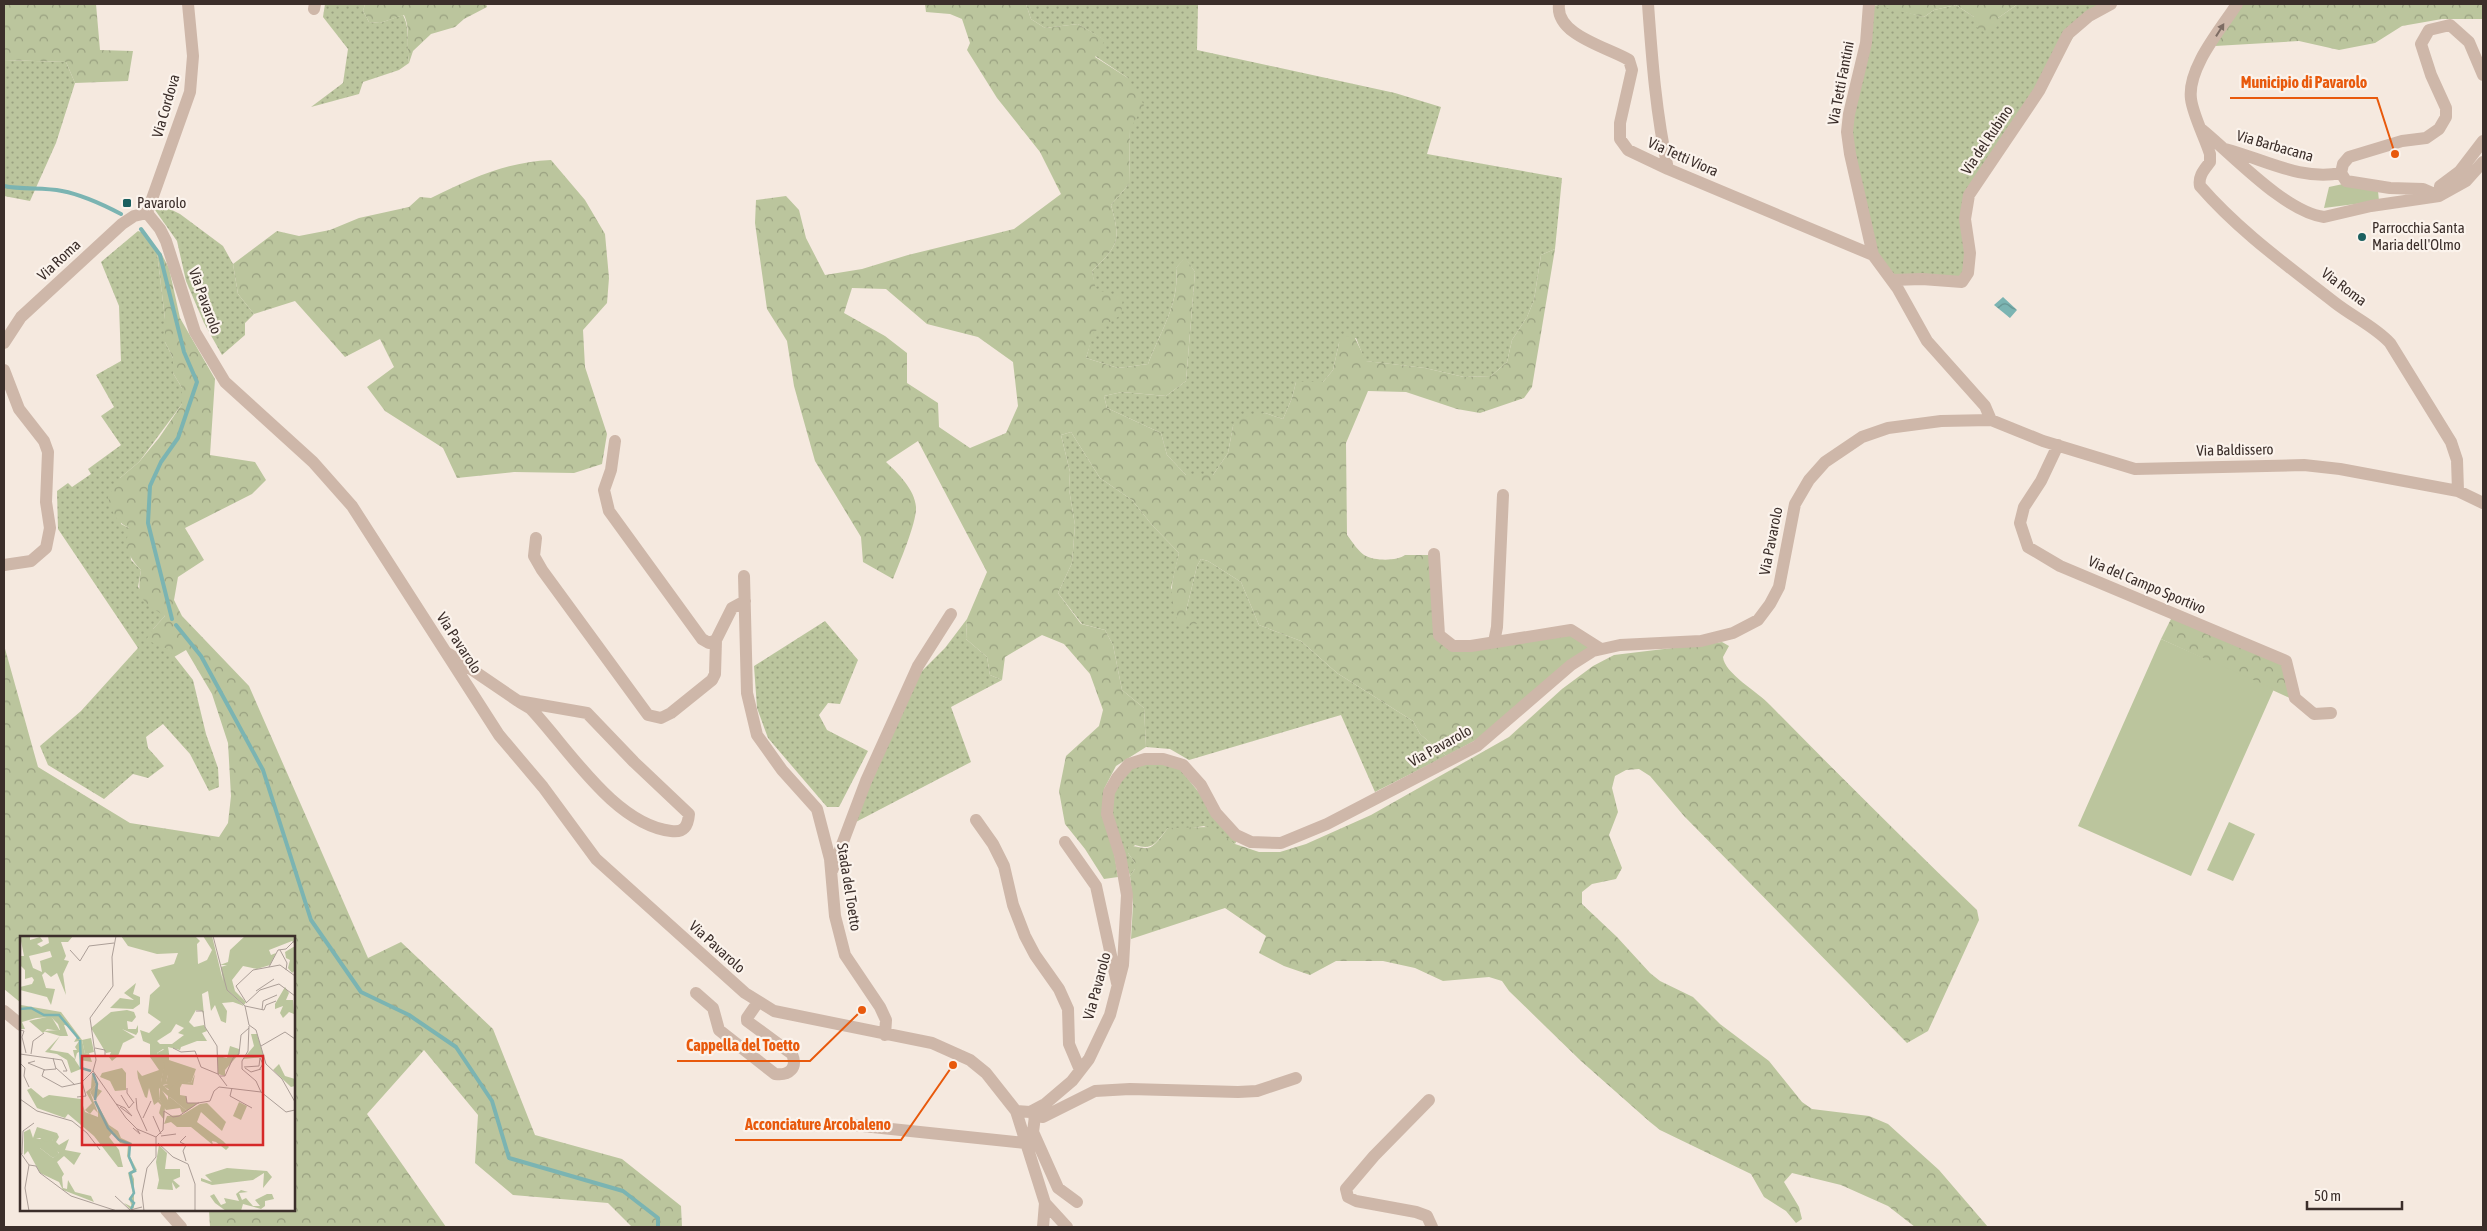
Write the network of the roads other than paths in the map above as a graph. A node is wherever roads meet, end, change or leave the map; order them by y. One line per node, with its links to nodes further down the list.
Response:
1 (188, 4): 15 (street, Via Cordova)
2 (1559, 4): 12 (street, Via Tetti Viora)
3 (1648, 4): 12 (street)
4 (1869, 4): 16 (street, Via Tetti Fantini)
5 (2111, 4): 17 (street, Via del Rubino)
6 (2237, 4): 8 (street, one-way to 6)
7 (2483, 75): 13 (street)
8 (2202, 129): 10 (street); 23 (street, Via Roma)
9 (2483, 141): 14 (street)
10 (2226, 149): 13 (street, Via Barbacana); 14 (street)
11 (2483, 162): 14 (street)
12 (1668, 169): 16 (street, Via Tetti Viora)
13 (2341, 173): 14 (street)
14 (2439, 196)
15 (147, 213): 18 (street, Via Roma); 35 (street, Via Pavarolo)
16 (1873, 255): 17 (street)
17 (1892, 280): 20 (street)
18 (4, 343)
19 (4, 370): 28 (street)
20 (1991, 420): 22 (street, Via Baldissero); 34 (street, Via Pavarolo)
21 (615, 441): 32 (street)
22 (2058, 445): 23 (street, Via Baldissero); 37 (street, Via del Campo Sportivo)
23 (2458, 491): 25 (street, Via Baldissero)
24 (1503, 495): 33 (street)
25 (2483, 503)
26 (536, 538): 32 (street)
27 (1434, 554): 33 (street)
28 (4, 565)
29 (744, 576): 30 (street, Stada del Toetto)
30 (745, 601): 32 (street); 40 (street, Stada del Toetto)
31 (951, 614): 40 (street)
32 (716, 640)
33 (1494, 642): 34 (street)
34 (1601, 649): 41 (street, Via Pavarolo)
35 (445, 652): 36 (street); 43 (street, Via Pavarolo)
36 (518, 701): 36 (street)
37 (2331, 713)
38 (976, 820): 47 (street)
39 (1065, 842): 41 (street)
40 (831, 873): 46 (street, Stada del Toetto)
41 (1118, 985): 47 (street, Via Pavarolo)
42 (696, 992): 43 (street)
43 (758, 1002): 46 (street, Via Pavarolo)
44 (4, 1011): 45 (street)
45 (20, 1024)
46 (885, 1035): 50 (street, Via Pavarolo)
47 (1080, 1070): 51 (street, Via Pavarolo)
48 (1296, 1078): 51 (street)
49 (1429, 1100): 60 (street)
50 (1016, 1110): 51 (street); 53 (street)
51 (1033, 1114): 54 (street)
52 (853, 1125): 53 (street)
53 (1025, 1143): 55 (street)
54 (1077, 1202)
55 (1045, 1203): 58 (street); 59 (street)
56 (167, 1211): 57 (street)
57 (181, 1227)
58 (1043, 1227)
59 (1067, 1227)
60 (1432, 1227)

